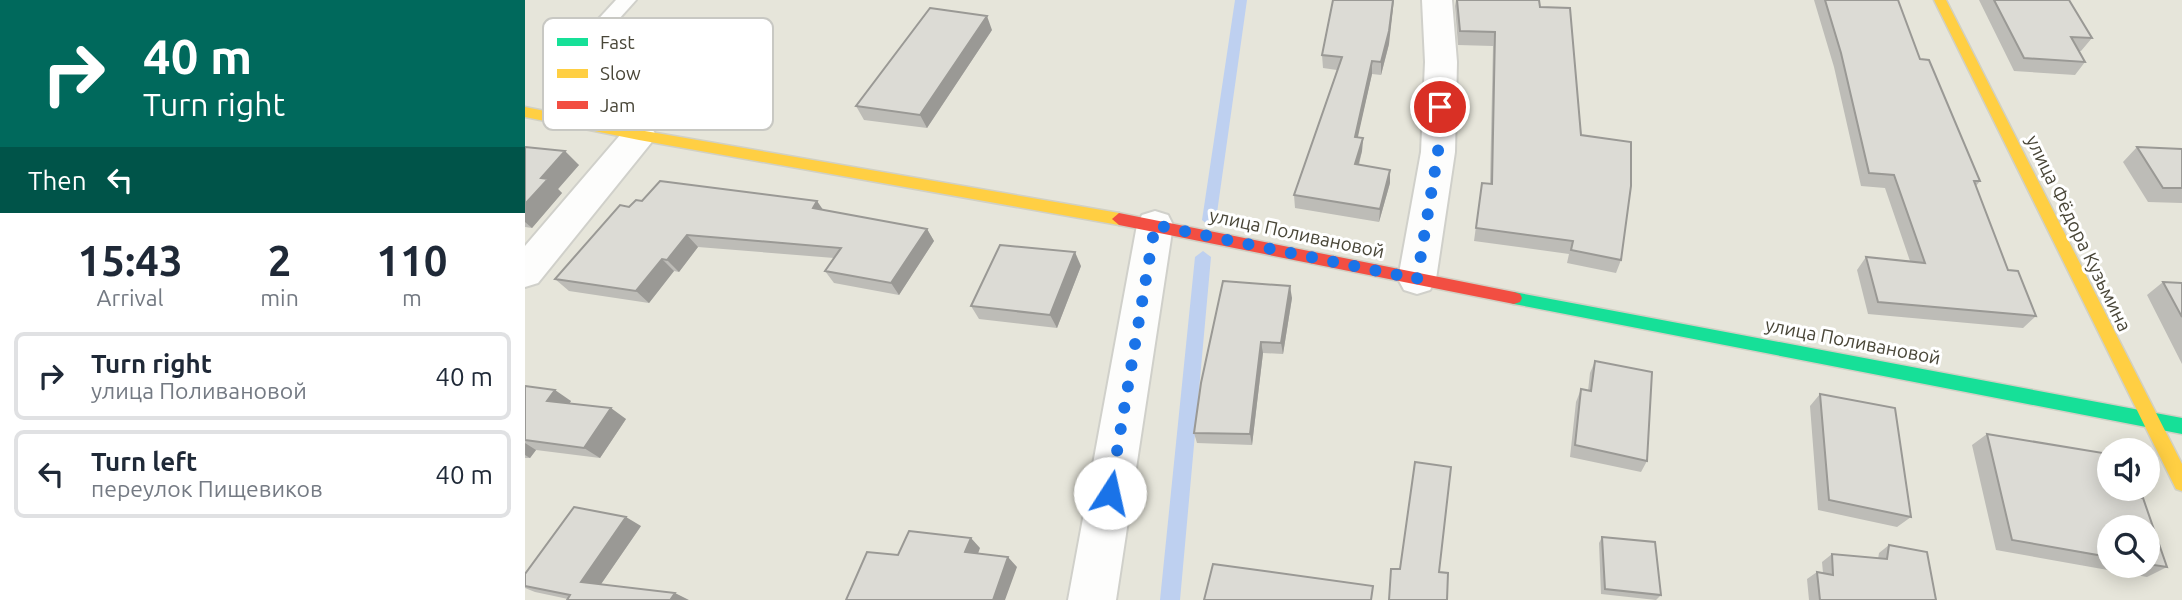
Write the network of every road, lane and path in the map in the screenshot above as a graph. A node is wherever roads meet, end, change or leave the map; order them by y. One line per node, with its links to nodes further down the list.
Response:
1 (627, 0): 4 (lane)
2 (1437, 0): 11 (street)
3 (1940, 0): 12 (street, улица Фёдора Кузьмина)
4 (610, 18)
5 (525, 112): 6 (street, улица Поливановой)
6 (543, 116)
7 (614, 130): 8 (street, улица Поливановой)
8 (639, 135): 9 (street, улица Поливановой); 10 (street)
9 (1155, 225): 11 (street, улица Поливановой); 15 (street)
10 (525, 272)
11 (1417, 279): 12 (street, улица Поливановой)
12 (2148, 419): 13 (street, улица Поливановой); 14 (street, улица Фёдора Кузьмина)
13 (2182, 426)
14 (2182, 483)
15 (1092, 600)

